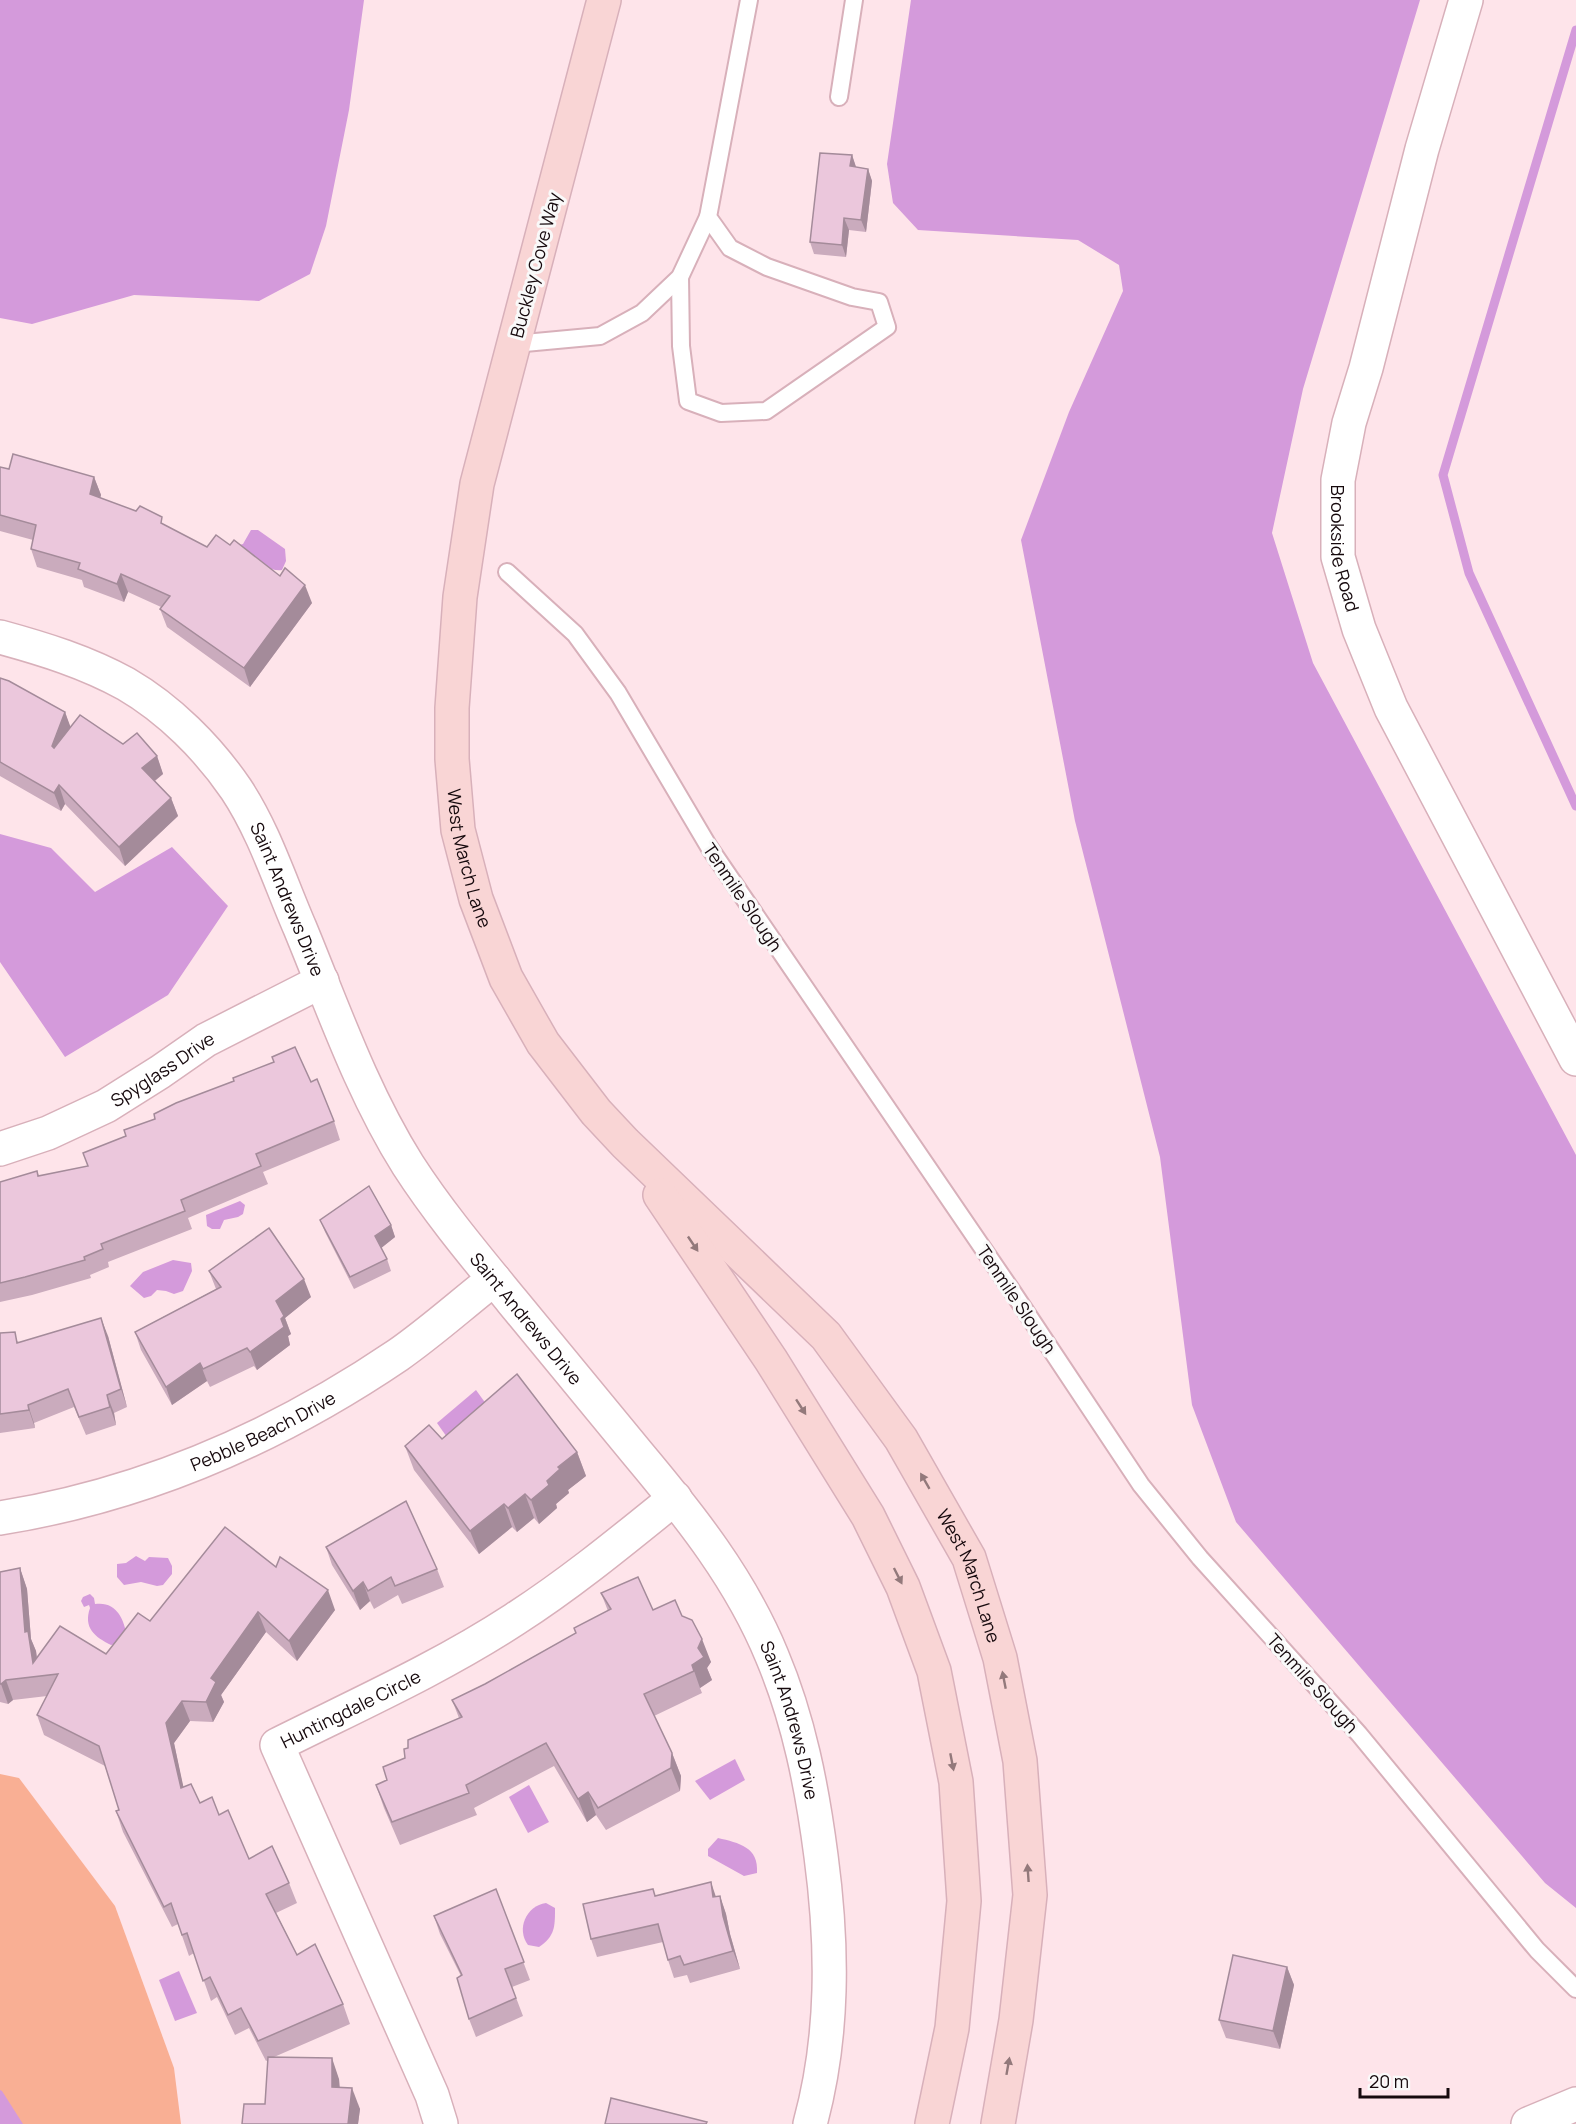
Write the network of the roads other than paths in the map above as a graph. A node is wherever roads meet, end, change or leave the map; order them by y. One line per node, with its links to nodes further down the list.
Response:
1 (604, 0): 8 (street, Buckley Cove Way)
2 (750, 0): 6 (lane)
3 (854, 0): 5 (lane)
4 (1466, 0): 13 (street, Brookside Road)
5 (839, 97)
6 (708, 217): 7 (lane); 7 (lane)
7 (680, 277): 8 (lane)
8 (514, 344): 9 (street, Buckley Cove Way)
9 (470, 530): 14 (street, West March Lane)
10 (507, 572): 19 (lane, Tenmile Slough)
11 (0, 637): 12 (street, Saint Andrews Drive)
12 (322, 981): 15 (street, Spyglass Drive); 16 (street, Saint Andrews Drive)
13 (1576, 1059)
14 (626, 1143): 23 (street, West March Lane, one-way to 23); 24 (street, West March Lane, one-way to 14)
15 (0, 1149)
16 (494, 1279): 17 (street, Saint Andrews Drive); 18 (street, Pebble Beach Drive)
17 (675, 1498): 21 (street, Huntingdale Circle); 22 (street, Saint Andrews Drive)
18 (0, 1518)
19 (1576, 1989)
20 (1576, 2104): 25 (street)
21 (441, 2124)
22 (810, 2124)
23 (932, 2124)
24 (998, 2124)
25 (1528, 2124)

